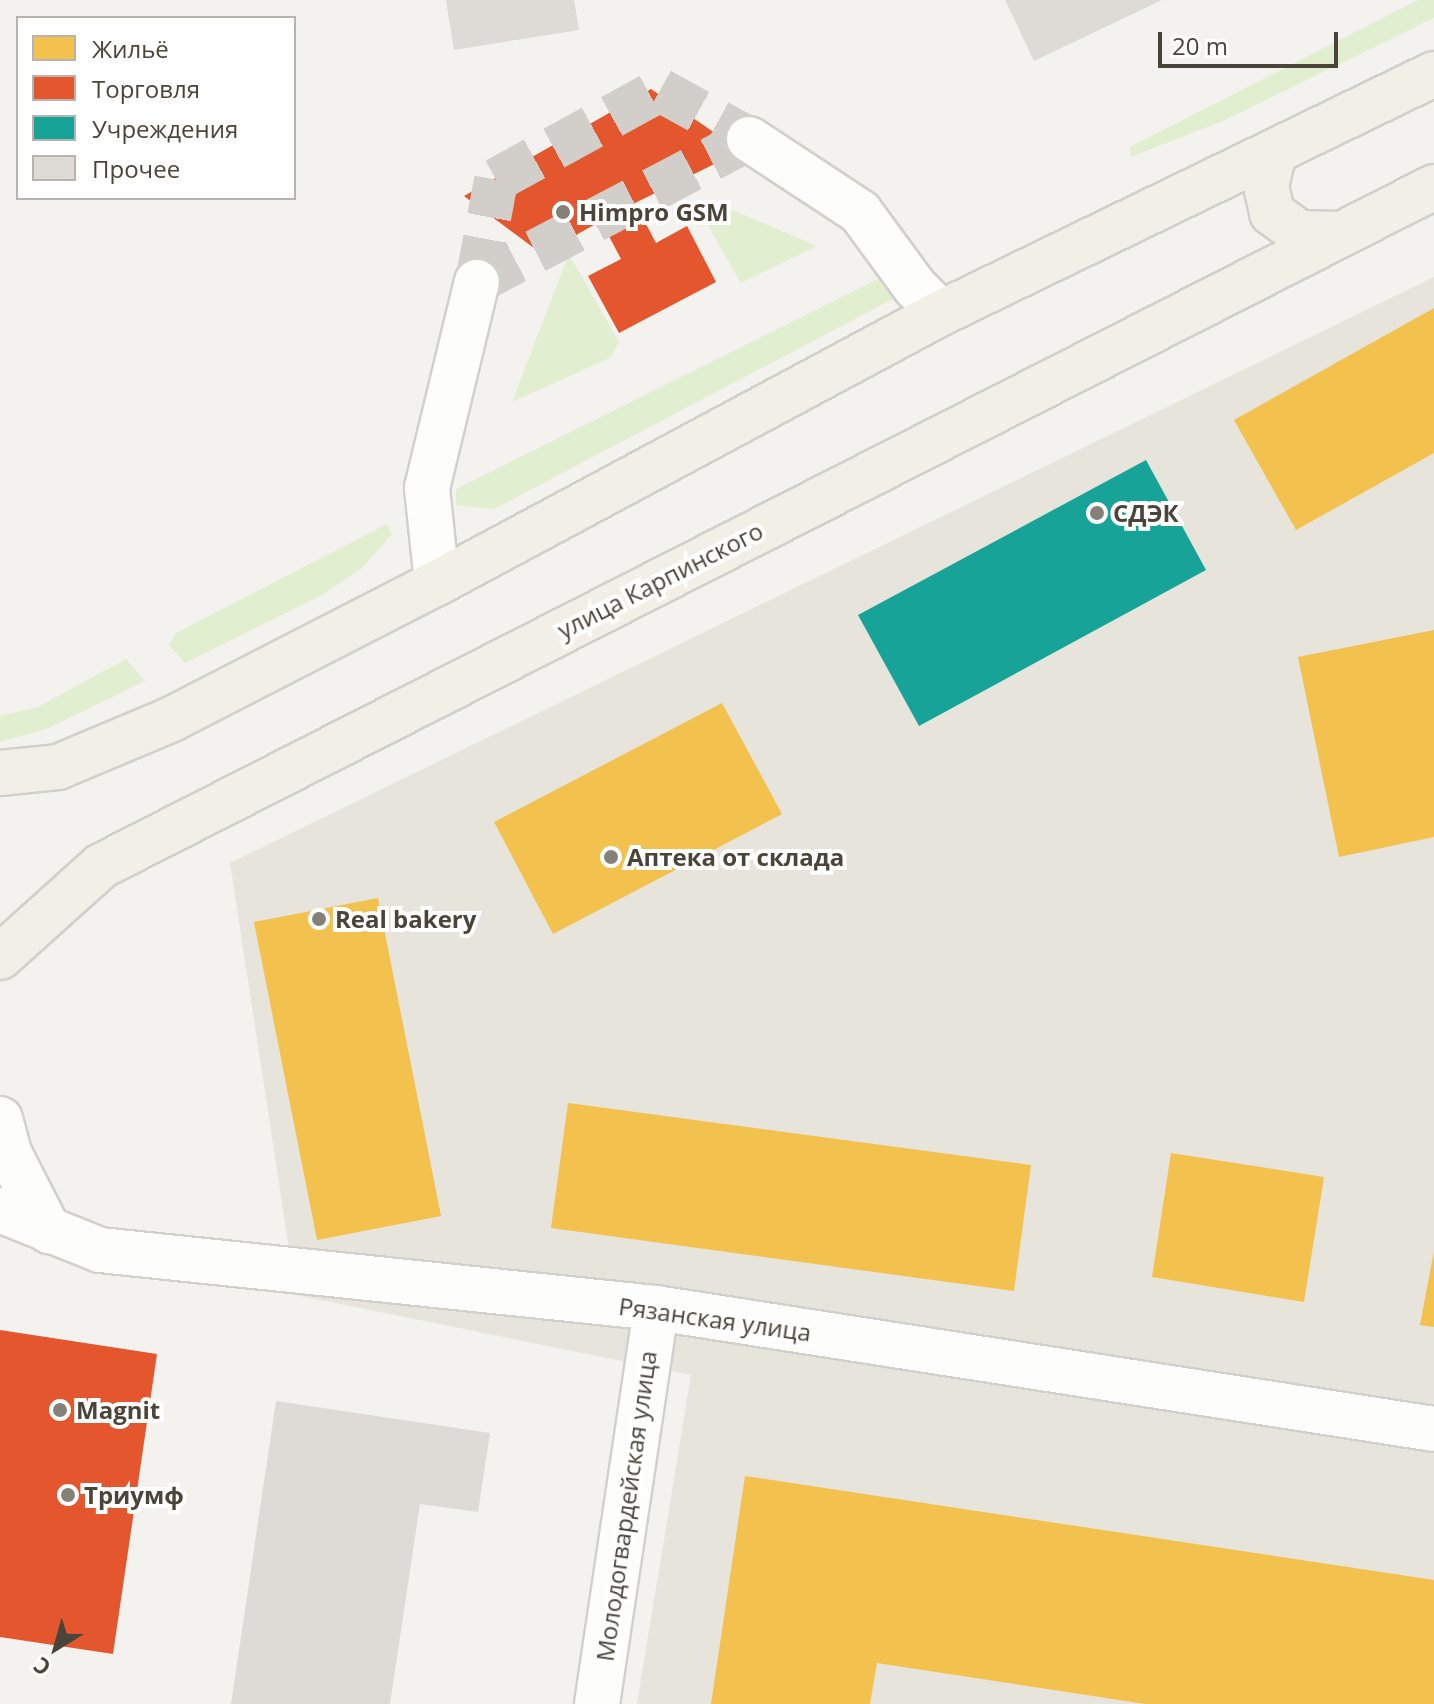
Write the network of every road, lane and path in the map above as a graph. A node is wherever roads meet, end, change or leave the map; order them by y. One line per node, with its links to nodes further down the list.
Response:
1 (1434, 74): 3 (main road)
2 (749, 139): 7 (street)
3 (1274, 152): 5 (main road, улица Карпинского); 7 (main road)
4 (1434, 187): 5 (main road, улица Карпинского)
5 (1341, 234): 10 (main road, улица Карпинского)
6 (477, 282): 8 (street)
7 (941, 313): 8 (main road)
8 (437, 583): 9 (main road)
9 (0, 773)
10 (0, 957)
11 (0, 1119): 13 (street)
12 (0, 1210): 13 (street, Рязанская улица)
13 (49, 1231): 14 (street, Рязанская улица)
14 (656, 1308): 15 (street, Рязанская улица); 16 (street, Молодогвардейская улица)
15 (1434, 1429)
16 (597, 1704)

